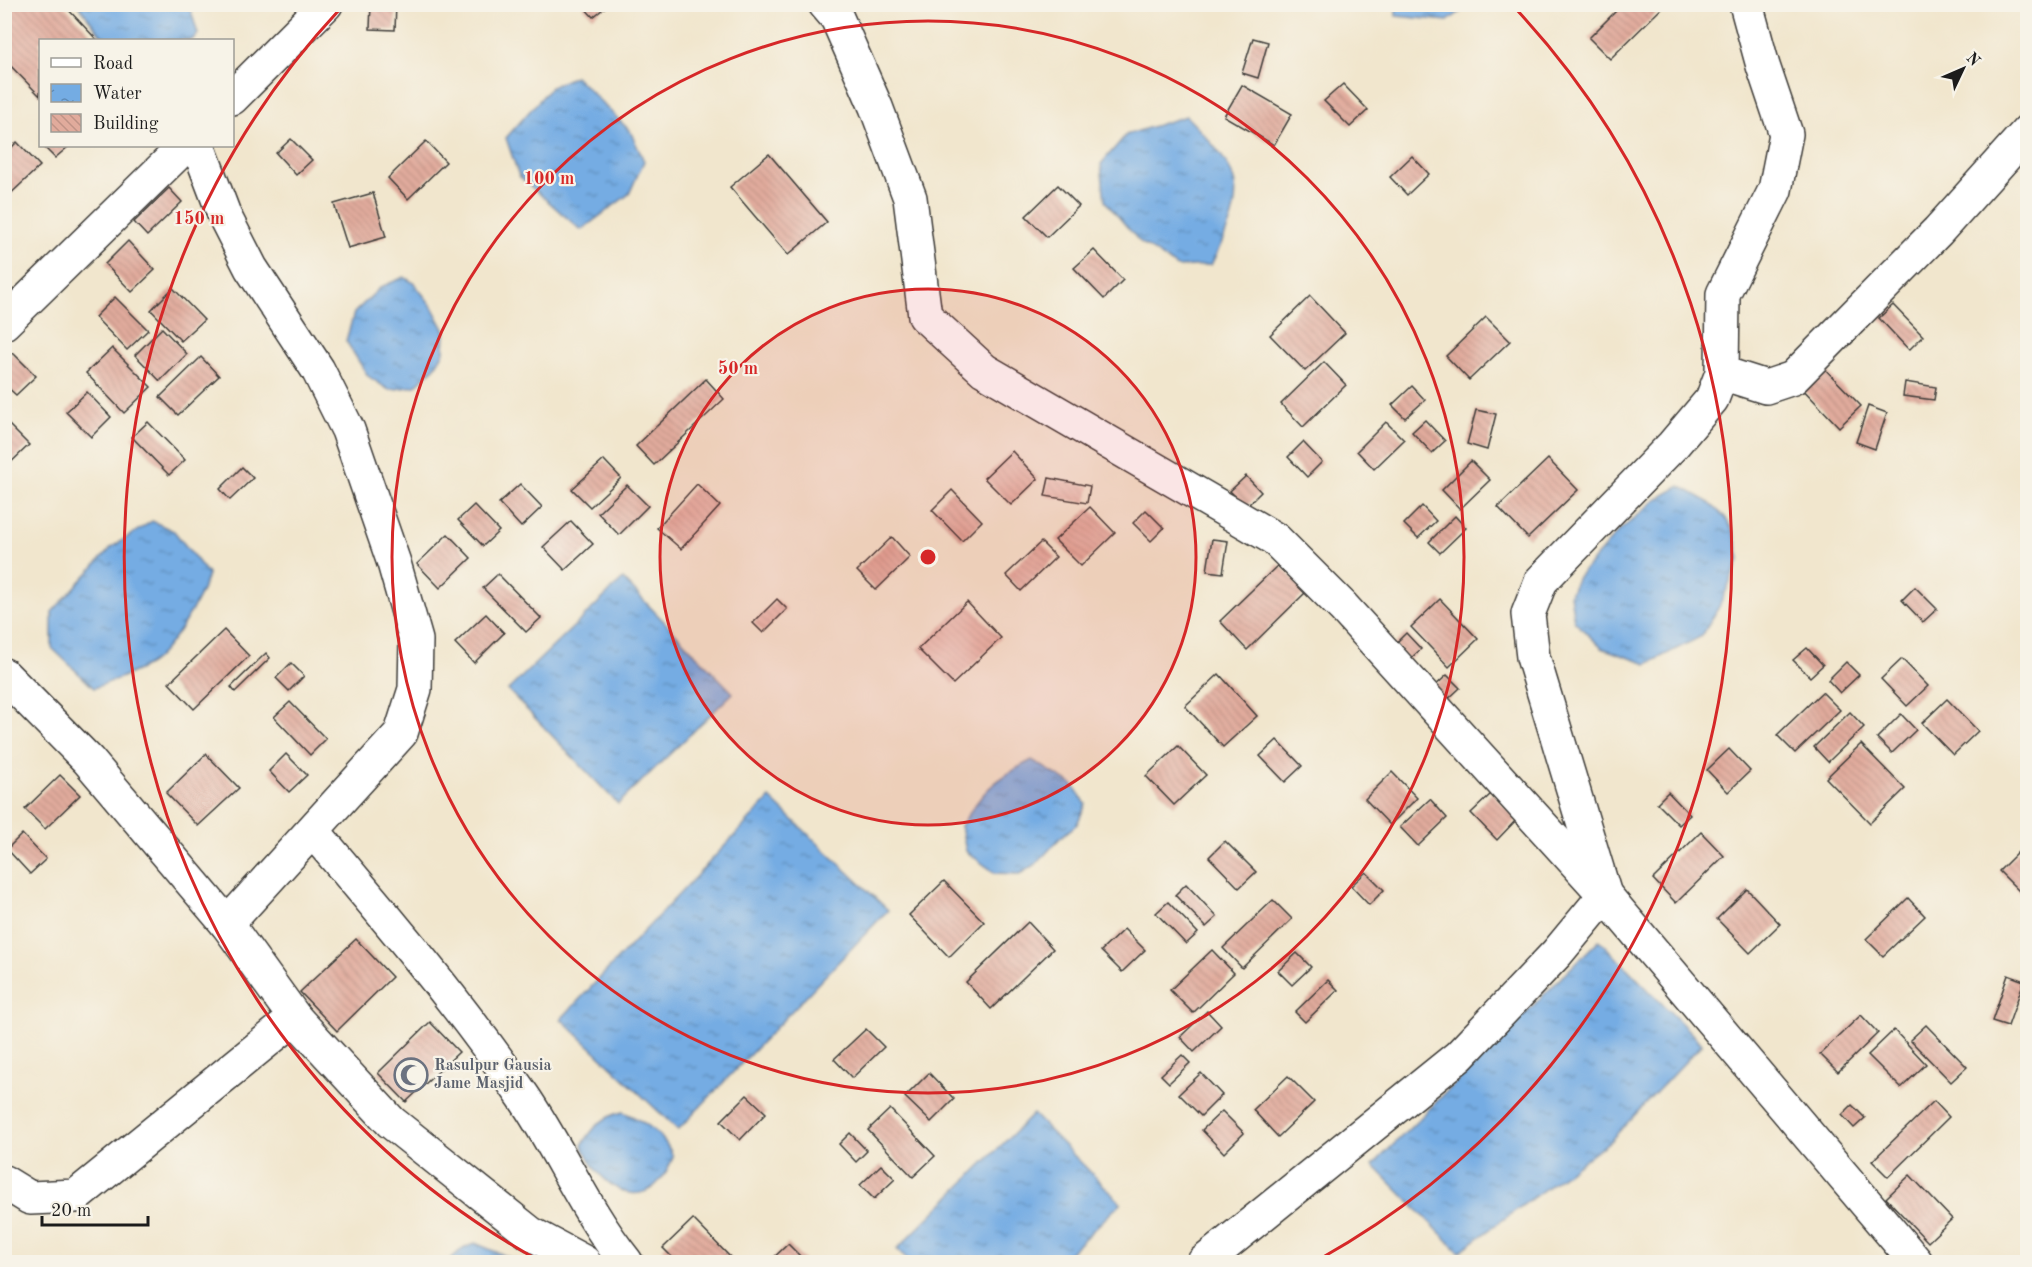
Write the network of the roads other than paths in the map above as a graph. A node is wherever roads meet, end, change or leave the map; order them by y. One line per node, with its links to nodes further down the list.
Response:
1 (326, 4): 4 (street)
2 (825, 4): 12 (street)
3 (1746, 4): 9 (street)
4 (234, 96)
5 (2028, 131): 9 (street)
6 (184, 147): 8 (street)
7 (198, 147): 11 (street)
8 (4, 323)
9 (1722, 373): 12 (street)
10 (4, 675): 13 (street)
11 (313, 831): 13 (street); 17 (street)
12 (1605, 895): 18 (street); 19 (street)
13 (227, 924): 14 (street)
14 (295, 1018): 15 (street); 16 (street)
15 (4, 1182)
16 (584, 1263)
17 (626, 1263)
18 (1203, 1263)
19 (1916, 1263)

